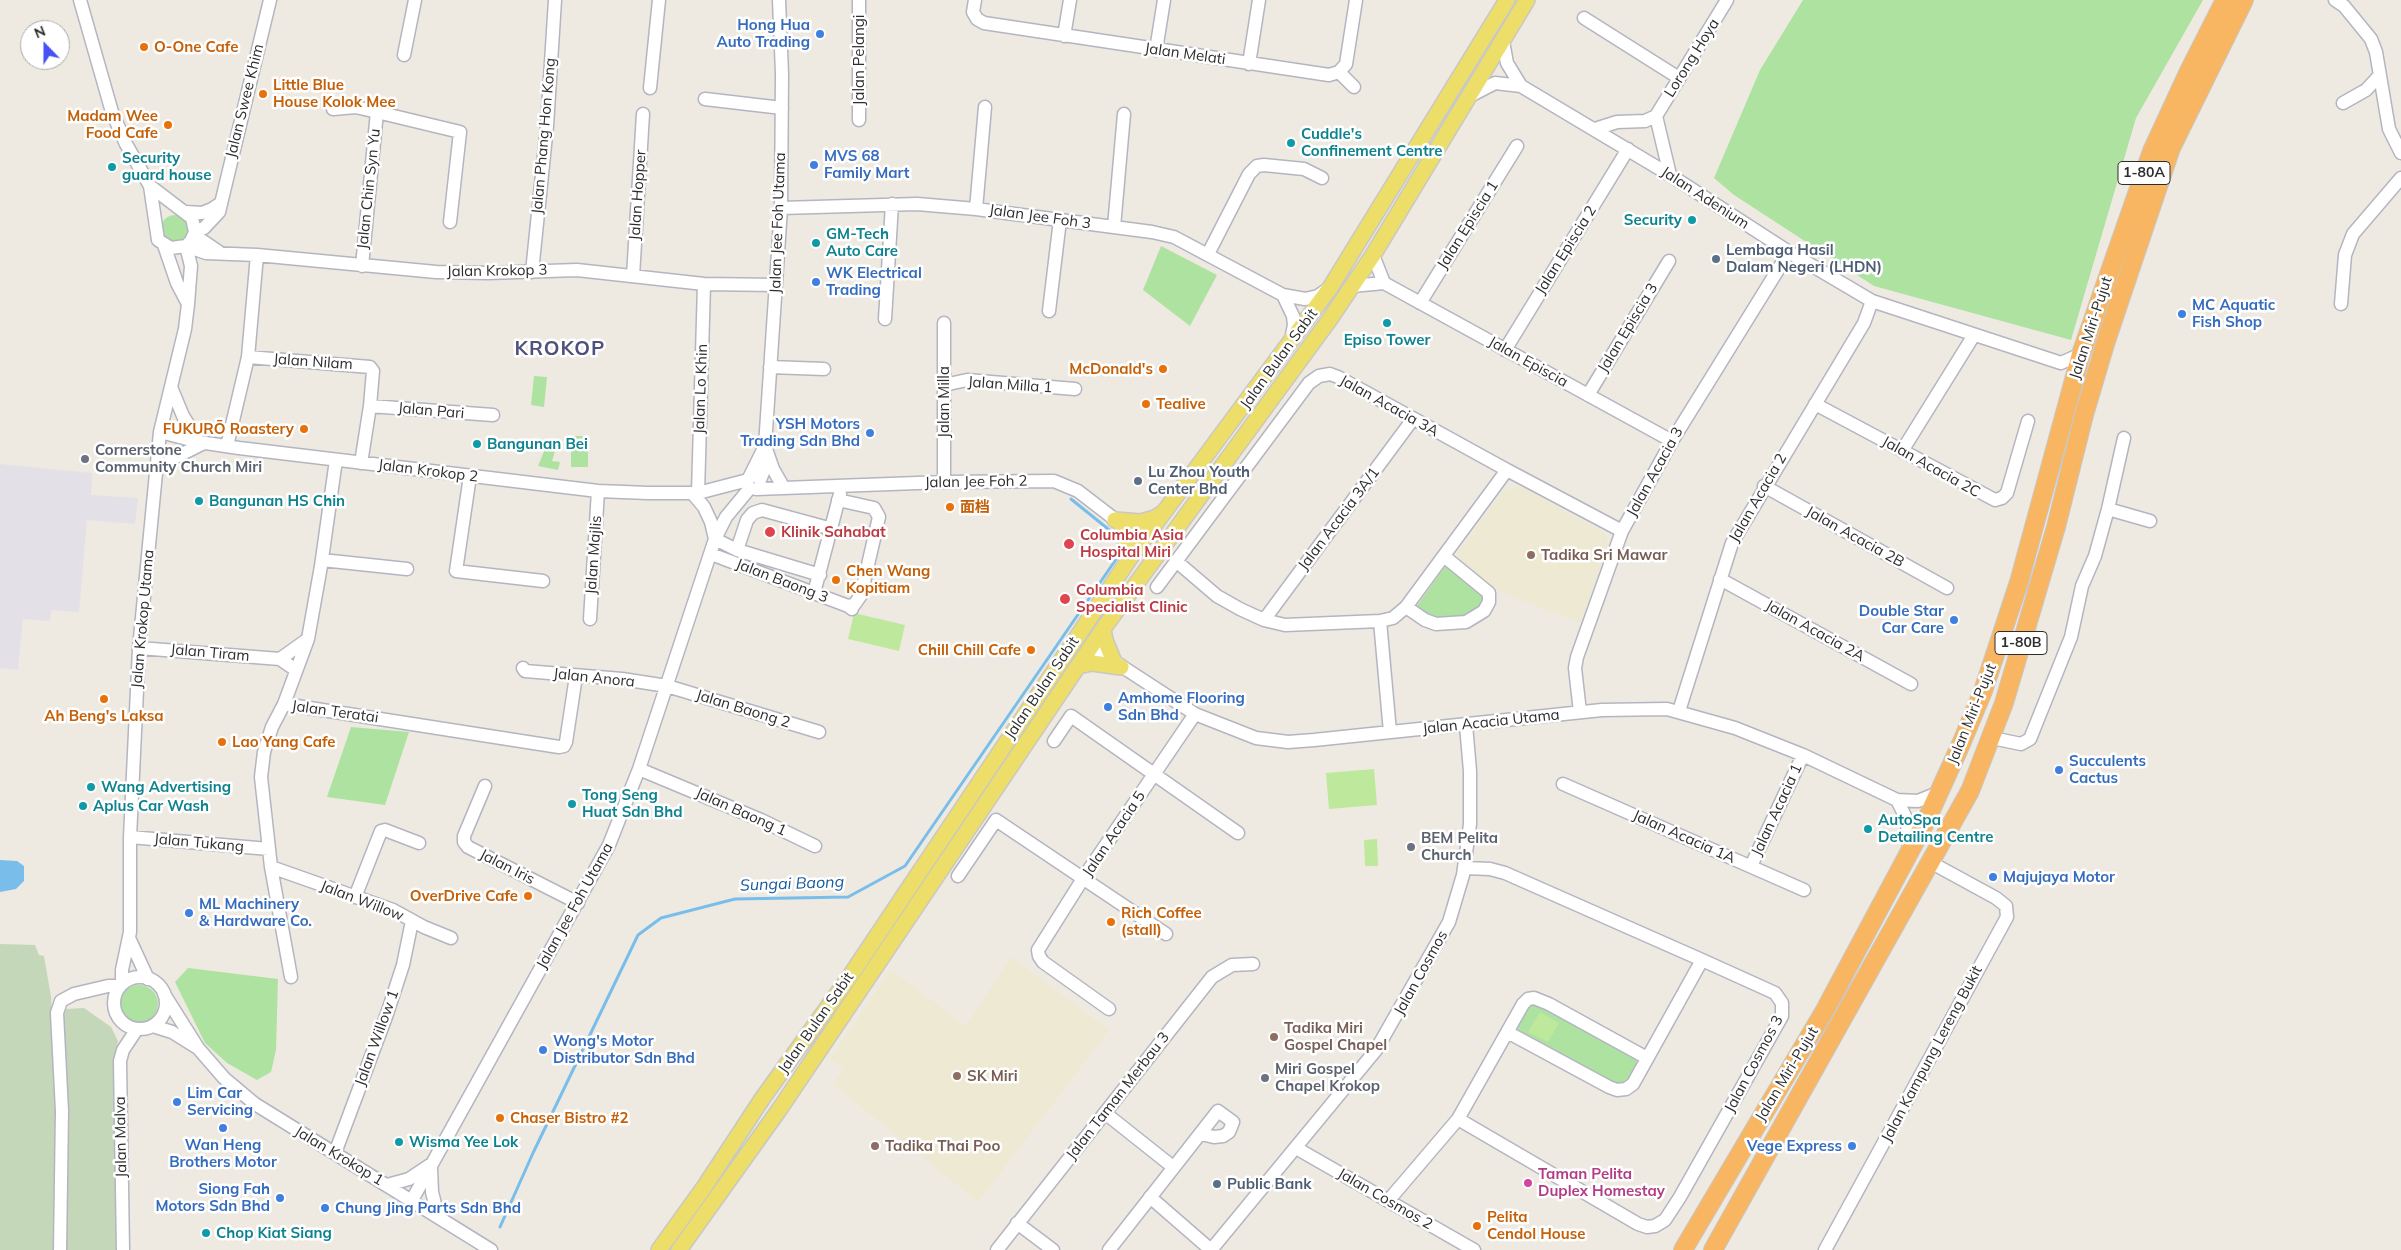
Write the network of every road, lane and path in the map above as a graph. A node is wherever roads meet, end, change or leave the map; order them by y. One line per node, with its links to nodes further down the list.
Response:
1 (80, 0): 49 (street)
2 (270, 0): 50 (street, Jalan Swee Khim)
3 (415, 0): 23 (street)
4 (555, 0): 69 (street, Jalan Phang Hon Kong)
5 (659, 0): 30 (street)
6 (779, 0): 35 (street, Jalan Jee Foh Utama)
7 (859, 0): 41 (street, Jalan Pelangi)
8 (975, 0): 20 (street, Jalan Melati)
9 (1070, 0): 20 (street)
10 (1164, 0): 22 (street)
11 (1259, 0): 24 (street)
12 (1356, 0): 25 (street)
13 (1527, 0): 21 (main road, Jalan Bulan Sabit)
14 (1728, 0): 27 (street, Lorong Hoya)
15 (2225, 0): 88 (highway, Jalan Miri-Pujut / 1-80A)
16 (2244, 0): 169 (highway, Jalan Miri-Pujut / 1-80B)
17 (2335, 0): 26 (street)
18 (1503, 4): 75 (main road, Jalan Bulan Sabit)
19 (1584, 18): 27 (street)
20 (1064, 36): 22 (street, Jalan Melati)
21 (1503, 41): 28 (street, Jalan Adenium); 31 (main road, Jalan Bulan Sabit)
22 (1156, 50): 24 (street, Jalan Melati)
23 (404, 55)
24 (1249, 64): 25 (street, Jalan Melati)
25 (1339, 72): 29 (street)
26 (2379, 76): 33 (street); 45 (street)
27 (1679, 78): 40 (street, Lorong Hoya)
28 (1521, 86): 31 (street, Jalan Adenium); 42 (street, Jalan Adenium)
29 (1354, 87)
30 (650, 88)
31 (1468, 97): 66 (main road, Jalan Bulan Sabit)
32 (705, 99): 35 (street)
33 (2343, 103)
34 (985, 107): 53 (street)
35 (782, 108): 52 (street, Jalan Jee Foh Utama)
36 (333, 109): 37 (street, Jalan Chin Syn Yu)
37 (377, 112): 56 (street, Jalan Chin Syn Yu); 68 (street, Jalan Chin Syn Yu)
38 (643, 114): 70 (street, Jalan Hopper)
39 (1124, 114): 58 (street)
40 (1656, 116): 42 (street); 46 (street)
41 (859, 120)
42 (1595, 129): 44 (street, Jalan Adenium)
43 (1517, 146): 79 (street, Jalan Episcia 1)
44 (1628, 149): 46 (street, Jalan Adenium); 87 (street, Jalan Episcia 2)
45 (2401, 153)
46 (1670, 175): 63 (street, Jalan Adenium)
47 (1322, 178): 64 (street)
48 (2401, 178): 80 (street)
49 (150, 186): 54 (street); 57 (street)
50 (221, 203): 54 (street); 59 (street, Jalan Swee Khim)
51 (892, 204): 52 (street, Jalan Jee Foh 3); 53 (street, Jalan Jee Foh 3); 82 (street)
52 (781, 208): 73 (street, Jalan Jee Foh Utama)
53 (976, 208): 55 (street, Jalan Jee Foh 3)
54 (183, 211): 57 (street); 59 (street)
55 (1060, 220): 58 (street, Jalan Jee Foh 3); 81 (street)
56 (450, 222)
57 (156, 224): 60 (street)
58 (1114, 227): 64 (street, Jalan Jee Foh 3)
59 (195, 234): 61 (street); 62 (street, Jalan Krokop 3)
60 (164, 245): 61 (street); 78 (street)
61 (186, 246): 62 (street, Jalan Krokop 3); 78 (street, Jalan Krokop Utama)
62 (219, 252): 65 (street, Jalan Krokop 3)
63 (1789, 252): 77 (street, Jalan Adenium); 105 (street, Jalan Acacia 3)
64 (1208, 254): 76 (street, Jalan Jee Foh 3)
65 (257, 255): 68 (street, Jalan Krokop 3); 89 (street)
66 (1373, 255): 71 (street); 74 (main road, Jalan Bulan Sabit)
67 (1669, 261): 97 (street, Jalan Episcia 3)
68 (362, 266): 69 (street, Jalan Krokop 3)
69 (532, 272): 70 (street, Jalan Krokop 3)
70 (633, 276): 72 (street, Jalan Krokop 3)
71 (1384, 283): 74 (street); 79 (street, Jalan Episcia)
72 (704, 284): 73 (street, Jalan Krokop 3); 121 (street, Jalan Lo Khin)
73 (776, 285): 91 (street, Jalan Jee Foh Utama)
74 (1352, 286): 83 (main road, Jalan Bulan Sabit)
75 (1330, 288): 76 (street, Jalan Jee Foh 3); 86 (main road, Jalan Bulan Sabit)
76 (1283, 295): 86 (street)
77 (1872, 301): 85 (street, Jalan Adenium); 98 (street, Jalan Acacia 2)
78 (188, 304): 95 (street, Jalan Krokop Utama)
79 (1420, 304): 87 (street, Jalan Episcia)
80 (2341, 304)
81 (1048, 311)
82 (885, 319)
83 (1330, 319): 130 (main road); 150 (main road, Jalan Bulan Sabit)
84 (944, 323): 94 (street, Jalan Milla)
85 (1974, 335): 90 (street, Jalan Adenium); 108 (street)
86 (1289, 346): 123 (main road, Jalan Bulan Sabit)
87 (1505, 350): 97 (street, Jalan Episcia)
88 (2081, 354): 90 (street); 93 (highway, Jalan Miri-Pujut / 1-80A)
89 (248, 358): 99 (street, Jalan Nilam); 107 (street)
90 (2061, 363): 93 (street)
91 (770, 367): 92 (street); 109 (street, Jalan Jee Foh Utama)
92 (824, 369)
93 (2073, 381): 176 (highway, Jalan Miri-Pujut / 1-80A)
94 (944, 385): 96 (street, Jalan Milla 1); 115 (street, Jalan Milla)
95 (172, 387): 103 (street, Jalan Krokop Utama); 106 (street)
96 (1075, 389)
97 (1588, 395): 105 (street, Jalan Episcia)
98 (1815, 404): 108 (street, Jalan Acacia 2C); 119 (street, Jalan Acacia 2)
99 (370, 406): 100 (street, Jalan Pari); 111 (street, Jalan Nilam)
100 (493, 416)
101 (1413, 419): 112 (street, Jalan Acacia 3A); 137 (street, Jalan Acacia 3A); 148 (street, Jalan Acacia 3A/1)
102 (2028, 421): 108 (street, Jalan Acacia 2C)
103 (160, 432): 106 (street, Jalan Krokop 2); 113 (street, Jalan Krokop Utama)
104 (2124, 438): 124 (street)
105 (1672, 441): 128 (street, Jalan Acacia 3)
106 (202, 442): 107 (street, Jalan Krokop 2); 113 (street)
107 (227, 446): 110 (street, Jalan Krokop 2)
108 (1902, 451)
109 (767, 452): 116 (street, Jalan Jee Foh Utama); 117 (street)
110 (336, 460): 111 (street, Jalan Krokop 2); 135 (street, Jalan Teratai)
111 (361, 463): 114 (street, Jalan Krokop 2)
112 (1506, 470): 128 (street, Jalan Acacia 3A); 133 (street)
113 (156, 471): 153 (street, Jalan Krokop Utama)
114 (470, 476): 120 (street, Jalan Krokop 2); 142 (street)
115 (944, 482): 118 (street, Jalan Jee Foh 2); 126 (street, Jalan Jee Foh 2)
116 (753, 483): 117 (street, Jalan Jee Foh 2); 121 (street, Jalan Krokop 2); 129 (street, Jalan Jee Foh Utama)
117 (785, 485): 118 (street, Jalan Jee Foh 2)
118 (841, 486): 122 (street)
119 (1764, 486): 141 (street, Jalan Acacia 2); 144 (street, Jalan Acacia 2B)
120 (598, 490): 121 (street, Jalan Krokop 2); 147 (street, Jalan Majlis)
121 (695, 493): 129 (street)
122 (838, 500): 127 (street); 145 (street, Jalan Baong 3)
123 (1167, 509): 126 (main road); 130 (main road, Jalan Bulan Sabit)
124 (2108, 509): 125 (street); 169 (street)
125 (2150, 521)
126 (1119, 523): 130 (street, Jalan Jee Foh 2); 134 (main road)
127 (832, 529): 131 (street); 140 (street)
128 (1622, 531): 164 (street, Jalan Acacia 3)
129 (715, 539): 131 (street); 132 (street, Jalan Jee Foh Utama)
130 (1143, 541): 134 (main road, Jalan Bulan Sabit)
131 (737, 550): 136 (street)
132 (711, 554): 139 (street, Jalan Baong 3); 161 (street, Jalan Jee Foh Utama)
133 (1445, 557): 146 (street); 146 (street)
134 (1130, 558): 178 (main road, Jalan Bulan Sabit)
135 (322, 560): 138 (street); 151 (street, Jalan Teratai)
136 (772, 562): 139 (street); 140 (street)
137 (1176, 562): 143 (street, Jalan Acacia 3A); 148 (street)
138 (407, 569)
139 (766, 575): 145 (street, Jalan Baong 3)
140 (820, 575): 145 (street)
141 (1720, 579): 160 (street, Jalan Acacia 2A); 163 (street, Jalan Acacia 2)
142 (543, 581)
143 (1157, 587)
144 (1947, 588)
145 (814, 593)
146 (1406, 608): 149 (street)
147 (590, 619)
148 (1264, 620): 149 (street)
149 (1380, 621): 168 (street)
150 (1103, 629): 152 (main road, Jalan Bulan Sabit); 155 (main road)
151 (308, 638): 154 (street); 158 (street, Jalan Teratai)
152 (1092, 647): 155 (street, Jalan Acacia Utama); 156 (main road, Jalan Bulan Sabit); 178 (main road)
153 (139, 648): 154 (street, Jalan Tiram); 180 (street, Jalan Krokop Utama)
154 (280, 659): 158 (street)
155 (1118, 664): 156 (main road); 165 (street, Jalan Acacia Utama)
156 (1078, 666): 227 (main road, Jalan Bulan Sabit)
157 (523, 668): 159 (street, Jalan Anora)
158 (296, 670): 162 (street, Jalan Teratai)
159 (576, 676): 161 (street, Jalan Anora); 162 (street, Jalan Teratai)
160 (1911, 684)
161 (667, 686): 167 (street, Jalan Baong 2); 172 (street, Jalan Jee Foh Utama)
162 (284, 704): 183 (street)
163 (1679, 711): 164 (street, Jalan Acacia Utama); 171 (street, Jalan Acacia Utama)
164 (1580, 712): 166 (street, Jalan Acacia Utama)
165 (1195, 714): 168 (street, Jalan Acacia Utama); 173 (street, Jalan Acacia 5)
166 (1466, 725): 168 (street, Jalan Acacia Utama); 188 (street, Jalan Cosmos)
167 (819, 732)
168 (1390, 732)
169 (1992, 738): 185 (highway, Jalan Miri-Pujut / 1-80B)
170 (1054, 741): 173 (street)
171 (1803, 755): 177 (street, Jalan Acacia Utama); 186 (street, Jalan Acacia 1)
172 (639, 769): 182 (street, Jalan Baong 1); 193 (street, Jalan Jee Foh Utama)
173 (1155, 774): 179 (street); 190 (street, Jalan Acacia 5)
174 (1563, 784): 186 (street, Jalan Acacia 1A)
175 (485, 786): 193 (street, Jalan Iris)
176 (1940, 792): 177 (street, Jalan Acacia Utama); 184 (highway, Jalan Miri-Pujut / 1-80A)
177 (1897, 800): 184 (street)
178 (954, 818): 226 (main road, Jalan Bulan Sabit)
179 (1238, 833)
180 (130, 837): 183 (street, Jalan Tukang); 196 (street, Jalan Krokop Utama)
181 (419, 843): 192 (street)
182 (815, 846)
183 (269, 849): 187 (street)
184 (1909, 852): 233 (highway, Jalan Miri-Pujut / 1-80A)
185 (1930, 862): 234 (highway, Jalan Miri-Pujut / 1-80B); 235 (street, Jalan Kampung Lereng Bukit)
186 (1751, 866): 191 (street, Jalan Acacia 1A)
187 (271, 867): 192 (street, Jalan Willow); 200 (street)
188 (1465, 868): 198 (street, Jalan Cosmos 3); 213 (street, Jalan Cosmos)
189 (958, 876): 190 (street)
190 (1084, 877): 195 (street); 204 (street, Jalan Acacia 5)
191 (1804, 890)
192 (355, 897): 194 (street, Jalan Willow)
193 (578, 903): 215 (street, Jalan Jee Foh Utama)
194 (412, 921): 197 (street, Jalan Willow); 214 (street, Jalan Willow 1)
195 (1166, 934)
196 (129, 938): 201 (street); 202 (street)
197 (451, 938)
198 (1702, 960): 209 (street); 211 (street, Jalan Cosmos 3)
199 (1253, 964): 210 (street, Jalan Taman Merbau 3)
200 (291, 977)
201 (148, 979): 202 (street); 203 (street)
202 (121, 985): 206 (street); 223 (street)
203 (164, 994): 205 (street); 208 (street)
204 (1109, 1009)
205 (153, 1026): 206 (street); 208 (street)
206 (137, 1029): 224 (street, Jalan Malva)
207 (1509, 1033): 209 (street); 209 (street); 211 (street)
208 (198, 1048): 214 (street, Jalan Krokop 1)
209 (1647, 1058)
210 (1105, 1113): 216 (street); 222 (street, Jalan Taman Merbau 3)
211 (1458, 1119): 220 (street)
212 (1201, 1134): 216 (street)
213 (1296, 1148): 220 (street, Jalan Cosmos 2); 231 (street, Jalan Cosmos)
214 (335, 1153): 217 (street, Jalan Krokop 1)
215 (433, 1163): 217 (street); 219 (street, Jalan Jee Foh Utama); 221 (street)
216 (1174, 1167): 218 (street)
217 (387, 1185): 219 (street, Jalan Krokop 1)
218 (1150, 1197): 230 (street); 231 (street)
219 (412, 1200): 221 (street, Jalan Krokop 1)
220 (1388, 1201): 232 (street, Jalan Cosmos 2)
221 (438, 1216): 225 (street, Jalan Krokop 1)
222 (1017, 1223): 228 (street, Jalan Taman Merbau 3); 229 (street)
223 (60, 1250)
224 (123, 1250)
225 (492, 1250)
226 (659, 1250)
227 (679, 1250)
228 (997, 1250)
229 (1053, 1250)
230 (1109, 1250)
231 (1211, 1250)
232 (1474, 1250)
233 (1683, 1250)
234 (1712, 1250)
235 (1824, 1250)

